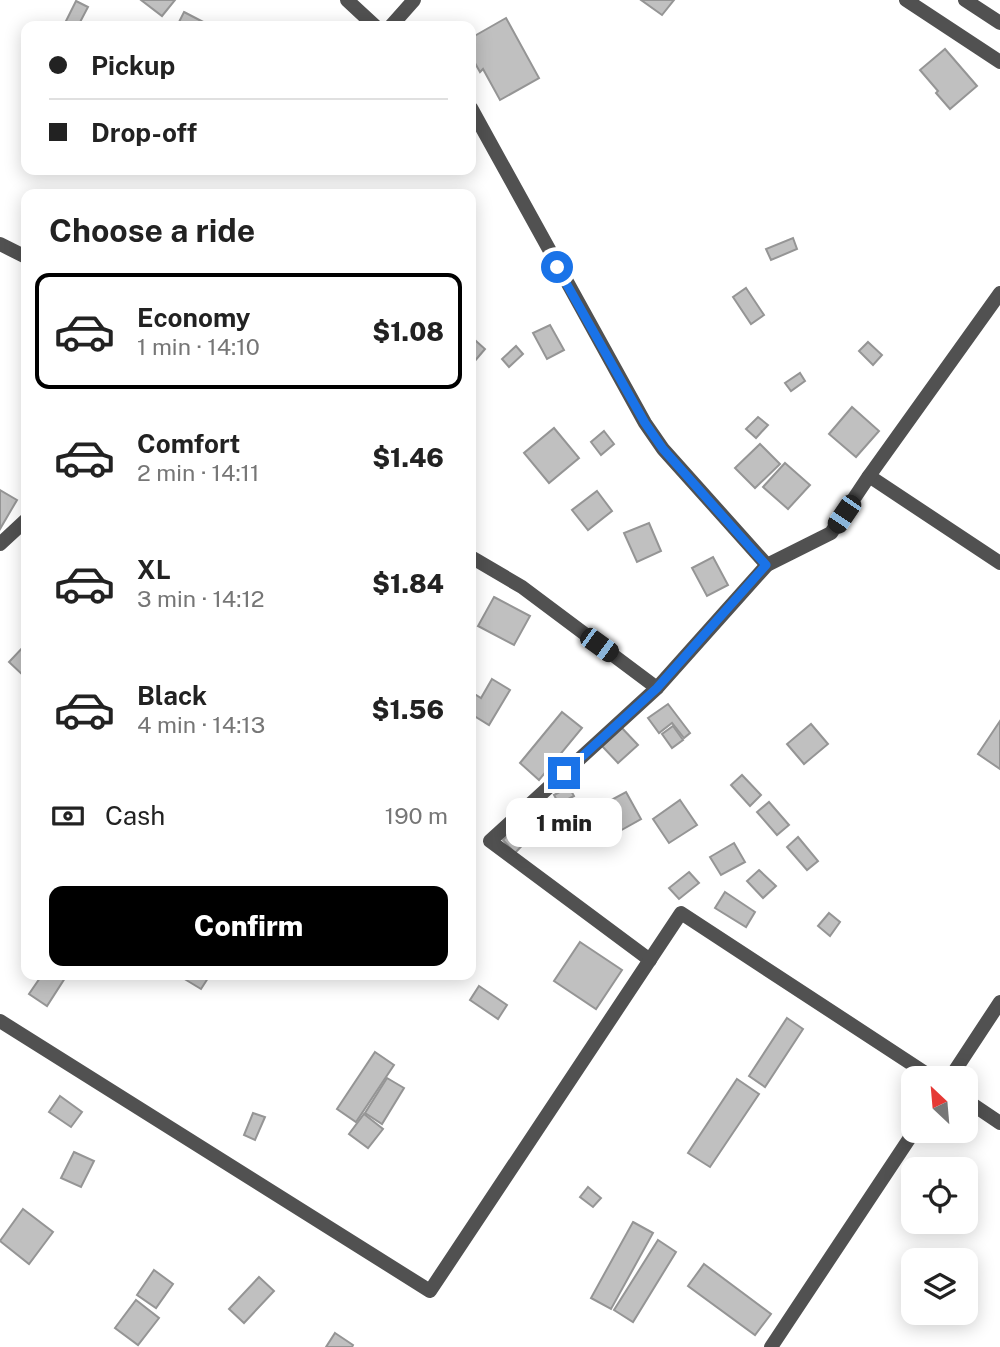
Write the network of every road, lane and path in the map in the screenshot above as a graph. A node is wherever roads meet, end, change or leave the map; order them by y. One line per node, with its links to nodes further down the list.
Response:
1 (347, 0): 5 (street)
2 (414, 0): 6 (street)
3 (906, 0): 8 (street)
4 (965, 0): 7 (street)
5 (370, 21)
6 (395, 21)
7 (1000, 23)
8 (1000, 62)
9 (476, 117): 18 (street)
10 (0, 244): 11 (street)
11 (21, 254)
12 (1000, 293): 13 (street)
13 (869, 476): 17 (street); 18 (street)
14 (21, 525): 15 (street)
15 (0, 544)
16 (476, 560): 19 (street)
17 (1000, 563)
18 (766, 565): 19 (street)
19 (657, 688): 20 (street)
20 (650, 960): 22 (street); 23 (street)
21 (1000, 1002): 24 (street)
22 (0, 1021)
23 (915, 1066)
24 (958, 1066)
25 (978, 1108): 26 (street)
26 (1000, 1123)
27 (906, 1143): 28 (street)
28 (771, 1347)

